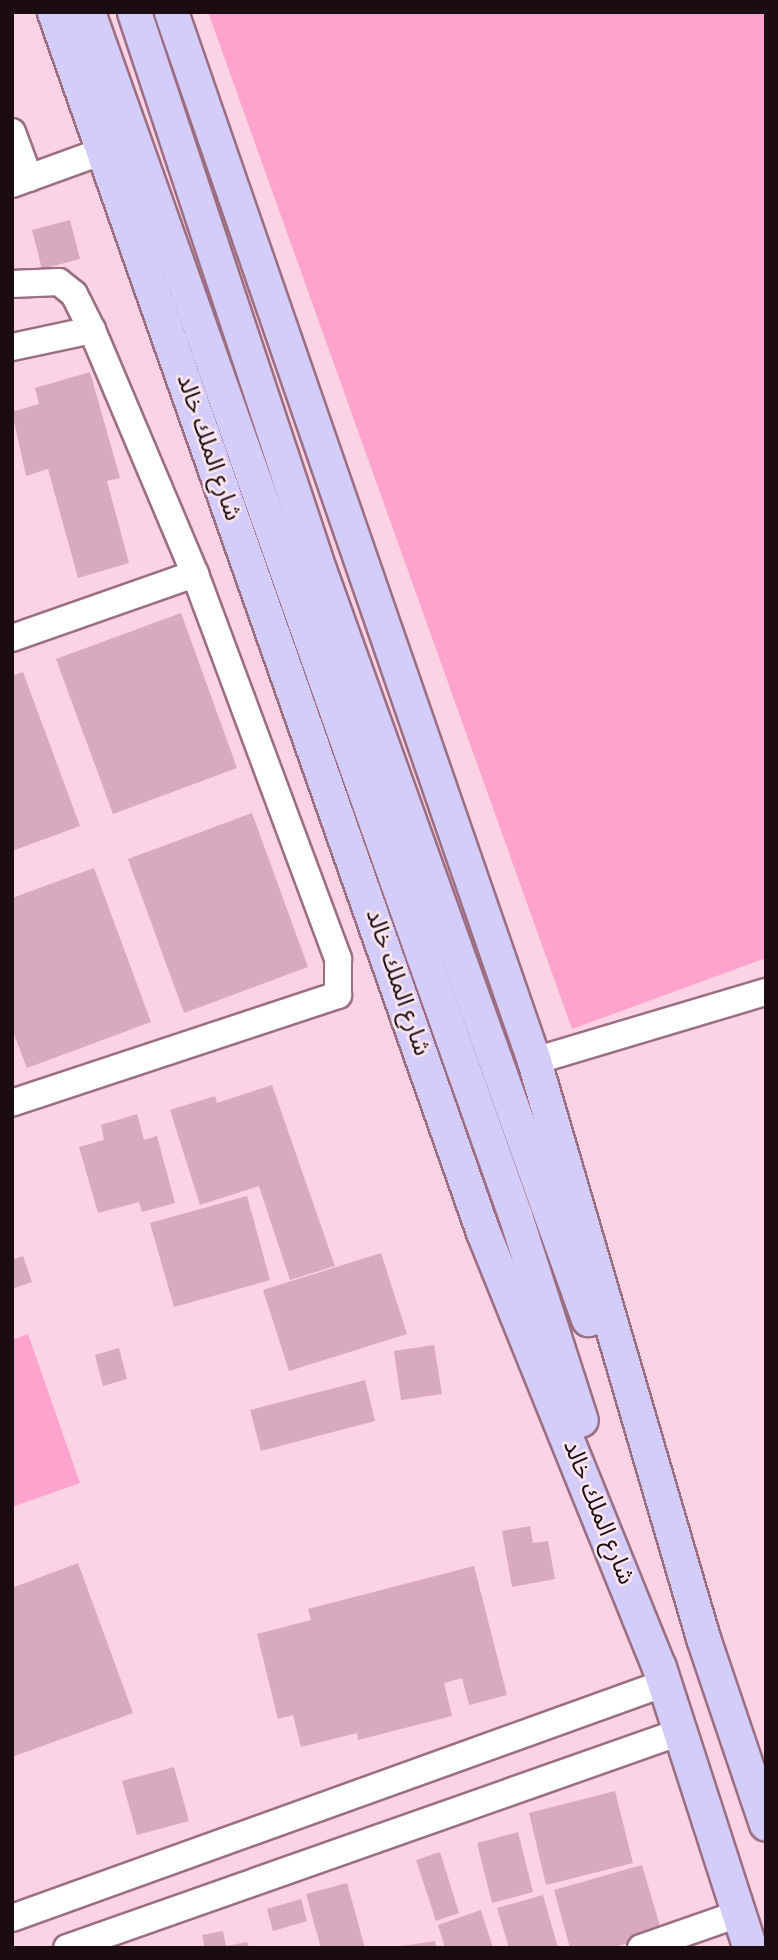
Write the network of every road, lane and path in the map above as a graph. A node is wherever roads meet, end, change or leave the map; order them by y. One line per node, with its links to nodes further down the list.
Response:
1 (54, 12): 6 (main road, شارع الملك خالد)
2 (88, 12): 11 (main road)
3 (134, 12): 11 (main road)
4 (171, 12): 15 (main road)
5 (12, 132): 7 (street)
6 (103, 151): 7 (street); 18 (main road, شارع الملك خالد)
7 (20, 181)
8 (12, 284): 9 (street)
9 (92, 330): 10 (street); 12 (street)
10 (12, 347)
11 (305, 573): 17 (main road); 18 (main road)
12 (194, 574): 13 (street); 16 (street)
13 (12, 638)
14 (766, 992): 15 (street)
15 (534, 1061): 17 (main road)
16 (12, 1104)
17 (703, 1637): 20 (main road)
18 (662, 1675): 19 (main road, شارع الملك خالد); 23 (street)
19 (680, 1732): 22 (main road, شارع الملك خالد); 24 (street)
20 (756, 1764): 21 (main road)
21 (766, 1824)
22 (738, 1914): 25 (street); 26 (main road, شارع الملك خالد)
23 (12, 1919)
24 (67, 1948)
25 (641, 1948)
26 (750, 1948)

